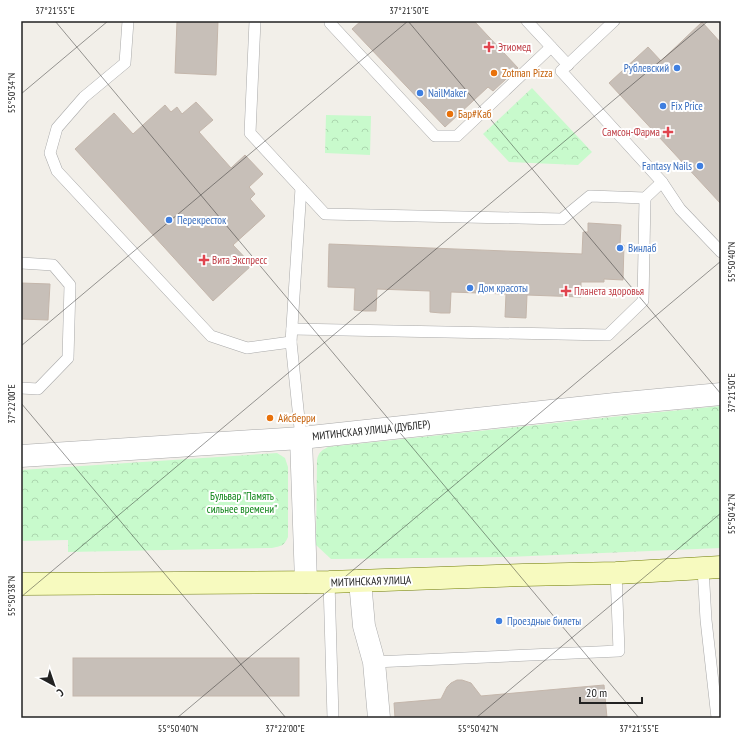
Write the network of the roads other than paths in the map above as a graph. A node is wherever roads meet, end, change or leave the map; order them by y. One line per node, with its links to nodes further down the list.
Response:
1 (128, 21): 14 (lane)
2 (255, 21): 9 (lane)
3 (527, 21): 6 (lane)
4 (614, 21): 7 (lane)
5 (330, 22): 6 (lane)
6 (551, 47): 7 (lane)
7 (568, 65): 8 (lane)
8 (662, 182): 10 (lane); 11 (lane)
9 (301, 188): 10 (lane); 13 (lane)
10 (645, 198): 13 (lane)
11 (721, 252)
12 (21, 263): 15 (lane)
13 (292, 329): 14 (lane)
14 (291, 342): 17 (lane)
15 (21, 388)
16 (721, 394): 17 (street, МИТИНСКАЯ УЛИЦА (ДУБЛЕР))
17 (301, 438): 18 (street, МИТИНСКАЯ УЛИЦА (ДУБЛЕР)); 22 (street)
18 (21, 456)
19 (712, 567): 20 (main road, МИТИНСКАЯ УЛИЦА); 28 (lane)
20 (616, 573): 21 (main road, МИТИНСКАЯ УЛИЦА); 25 (lane)
21 (360, 581): 23 (main road, МИТИНСКАЯ УЛИЦА); 25 (street)
22 (306, 582): 23 (main road, МИТИНСКАЯ УЛИЦА); 24 (main road, МИТИНСКАЯ УЛИЦА)
23 (329, 582): 26 (lane)
24 (21, 584)
25 (374, 662): 27 (street)
26 (333, 718)
27 (379, 718)
28 (717, 718)

